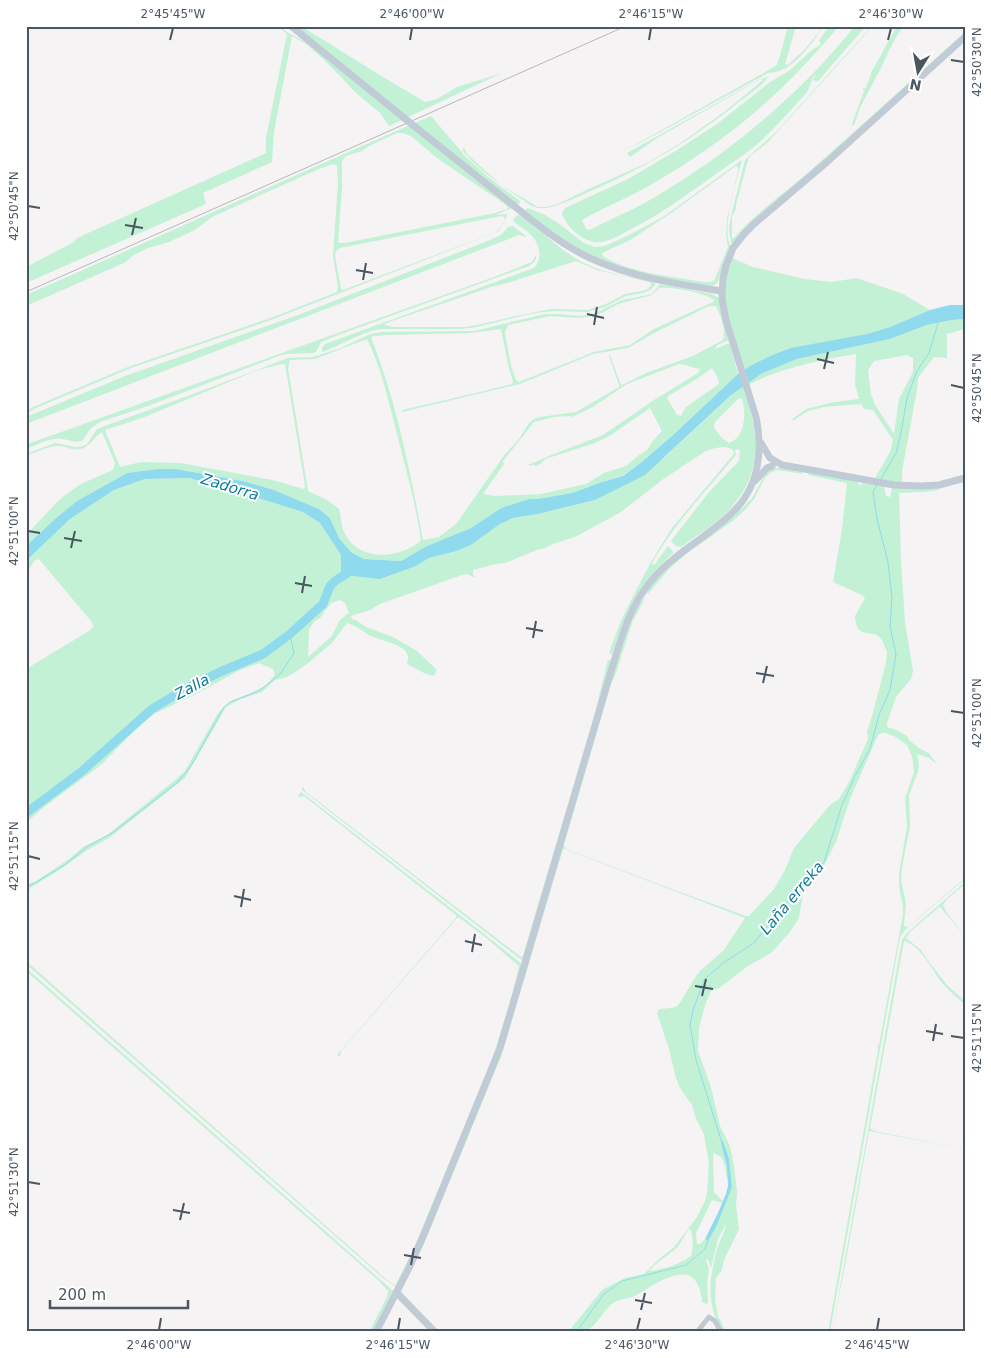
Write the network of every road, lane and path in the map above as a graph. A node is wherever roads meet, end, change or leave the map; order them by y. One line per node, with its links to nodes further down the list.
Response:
1 (291, 26): 3 (street, bridge)
2 (965, 37): 3 (street)
3 (722, 292): 4 (street)
4 (760, 442): 5 (street); 6 (street)
5 (759, 460): 6 (street); 8 (street)
6 (773, 464): 7 (street); 8 (street)
7 (965, 478)
8 (751, 485): 9 (street)
9 (396, 1292): 10 (street); 11 (street)
10 (376, 1332)
11 (435, 1332)
12 (697, 1332): 13 (street)
13 (721, 1332)

